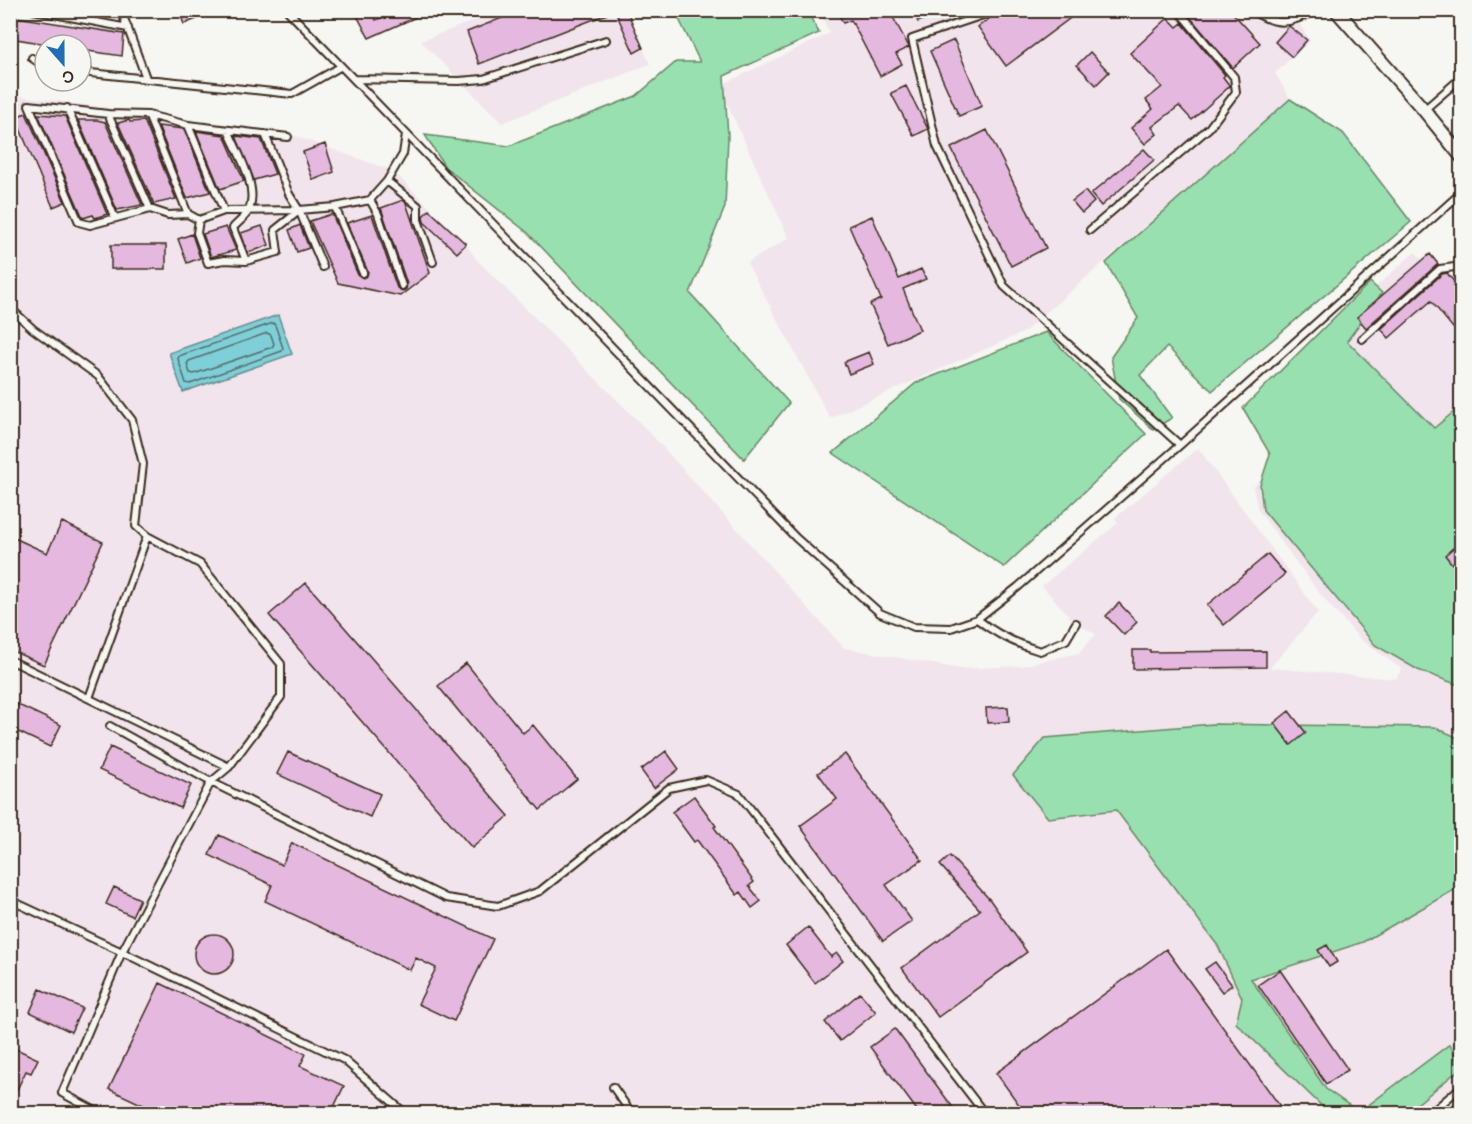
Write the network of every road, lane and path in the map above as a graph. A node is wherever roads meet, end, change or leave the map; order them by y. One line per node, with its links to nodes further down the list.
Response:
1 (33, 10): 9 (lane)
2 (121, 10): 9 (lane)
3 (287, 10): 11 (lane)
4 (990, 10): 46 (lane)
5 (1178, 10): 37 (lane)
6 (1251, 10): 8 (lane)
7 (1336, 10): 17 (street)
8 (1314, 11)
9 (128, 28): 14 (lane)
10 (606, 40): 15 (lane)
11 (340, 67): 14 (lane); 15 (lane)
12 (93, 73): 14 (lane)
13 (1461, 77): 17 (lane)
14 (146, 78)
15 (354, 79): 23 (lane)
16 (67, 108): 18 (lane); 35 (lane); 35 (lane)
17 (1424, 110): 25 (street)
18 (108, 114): 19 (lane); 30 (lane)
19 (148, 115): 20 (lane); 34 (lane)
20 (188, 124): 21 (lane); 32 (lane)
21 (228, 130): 22 (lane); 33 (lane)
22 (265, 134): 24 (lane); 31 (lane)
23 (406, 134): 26 (lane); 48 (lane)
24 (288, 137)
25 (1461, 157)
26 (387, 181): 28 (lane); 39 (lane)
27 (1461, 192): 46 (lane)
28 (370, 200): 29 (lane); 43 (lane)
29 (334, 207): 31 (lane); 42 (lane)
30 (150, 209): 34 (lane); 35 (lane)
31 (299, 210): 33 (lane); 38 (lane); 41 (lane)
32 (224, 211): 33 (lane); 36 (lane)
33 (248, 212): 38 (lane)
34 (188, 214): 36 (lane)
35 (115, 218)
36 (200, 220): 38 (lane)
37 (1090, 230)
38 (246, 261)
39 (433, 262)
40 (1461, 266): 45 (lane)
41 (322, 267)
42 (363, 273)
43 (402, 286)
44 (10, 308): 47 (lane)
45 (1362, 339)
46 (1180, 445): 48 (lane)
47 (147, 536): 51 (lane); 53 (lane)
48 (977, 619): 49 (lane)
49 (1076, 623)
50 (10, 660): 51 (lane)
51 (89, 698): 53 (lane)
52 (110, 726): 54 (lane)
53 (230, 767): 54 (lane)
54 (211, 782): 56 (lane); 62 (lane)
55 (10, 900): 56 (lane)
56 (122, 952): 59 (lane); 60 (lane)
57 (1461, 1086): 63 (lane)
58 (613, 1087): 61 (lane)
59 (101, 1113)
60 (406, 1113)
61 (632, 1113)
62 (985, 1113)
63 (1430, 1113)

